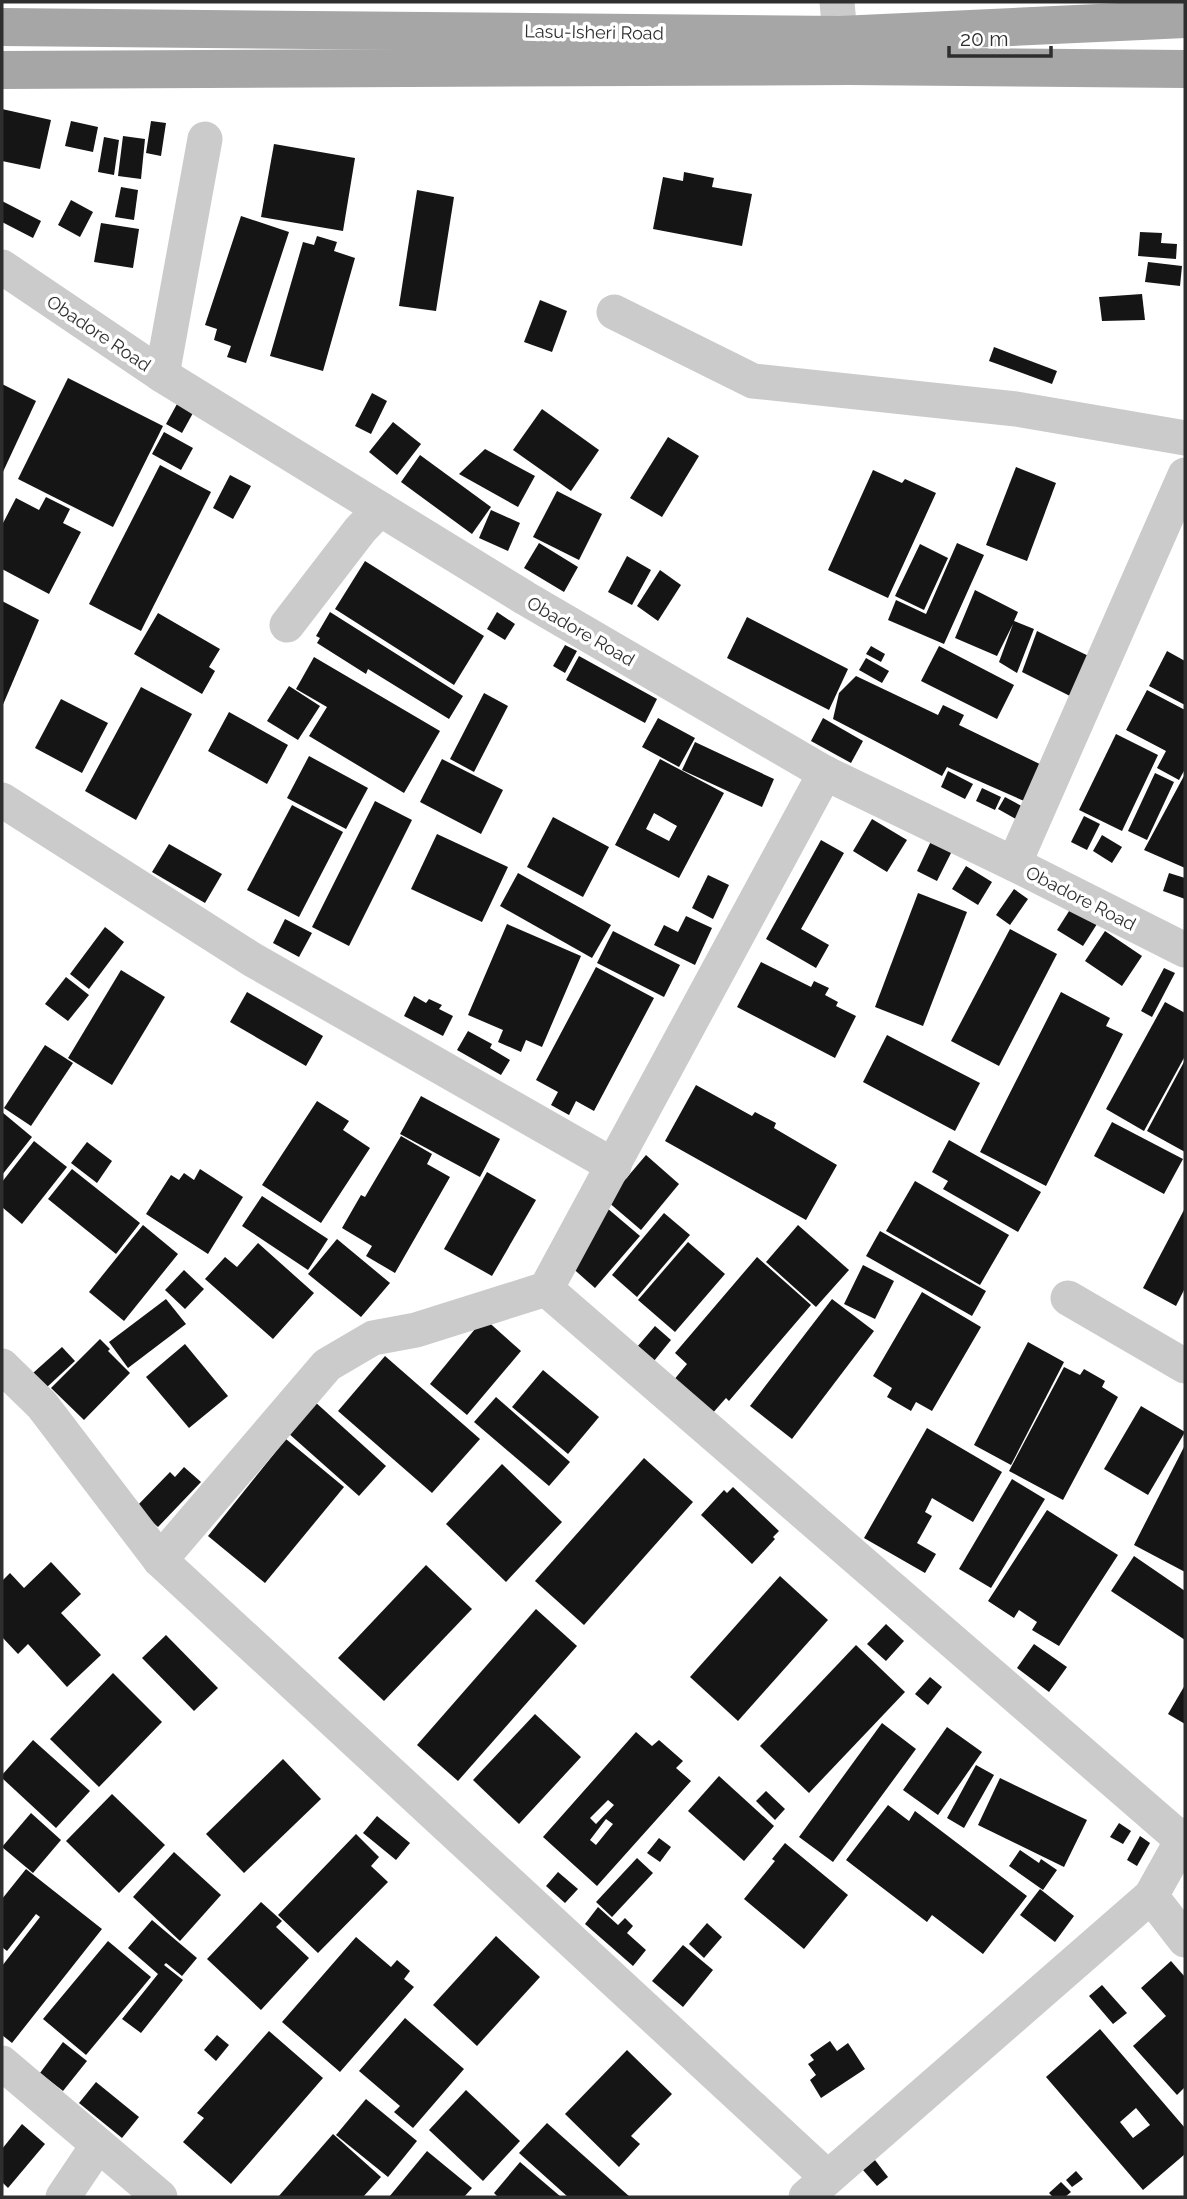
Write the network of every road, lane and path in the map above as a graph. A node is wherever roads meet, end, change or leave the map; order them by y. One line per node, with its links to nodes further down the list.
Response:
1 (839, 18): 2 (main road, Lasu-Isheri Road); 3 (main road, Lasu-Isheri Road)
2 (1185, 19)
3 (2, 27)
4 (1185, 69): 5 (main road, Lasu-Isheri Road)
5 (2, 70)
6 (205, 139): 9 (street)
7 (2, 267): 9 (street, Obadore Road)
8 (614, 312): 10 (street)
9 (162, 375): 12 (street, Obadore Road)
10 (1185, 438)
11 (1185, 475): 16 (street)
12 (380, 509): 13 (street); 14 (street, Obadore Road)
13 (287, 625)
14 (825, 773): 16 (street, Obadore Road); 18 (street)
15 (2, 800): 18 (street)
16 (1014, 864): 17 (street, Obadore Road)
17 (1185, 950)
18 (614, 1167): 19 (street)
19 (546, 1289): 23 (street); 24 (street)
20 (1068, 1298): 22 (street)
21 (2, 1366): 23 (street)
22 (1185, 1366)
23 (160, 1560): 29 (street)
24 (1184, 1838): 25 (street)
25 (1151, 1896): 26 (street); 29 (street)
26 (1185, 1940)
27 (2, 2063): 28 (street)
28 (98, 2145): 30 (street); 31 (street)
29 (817, 2187)
30 (63, 2197)
31 (160, 2197)

